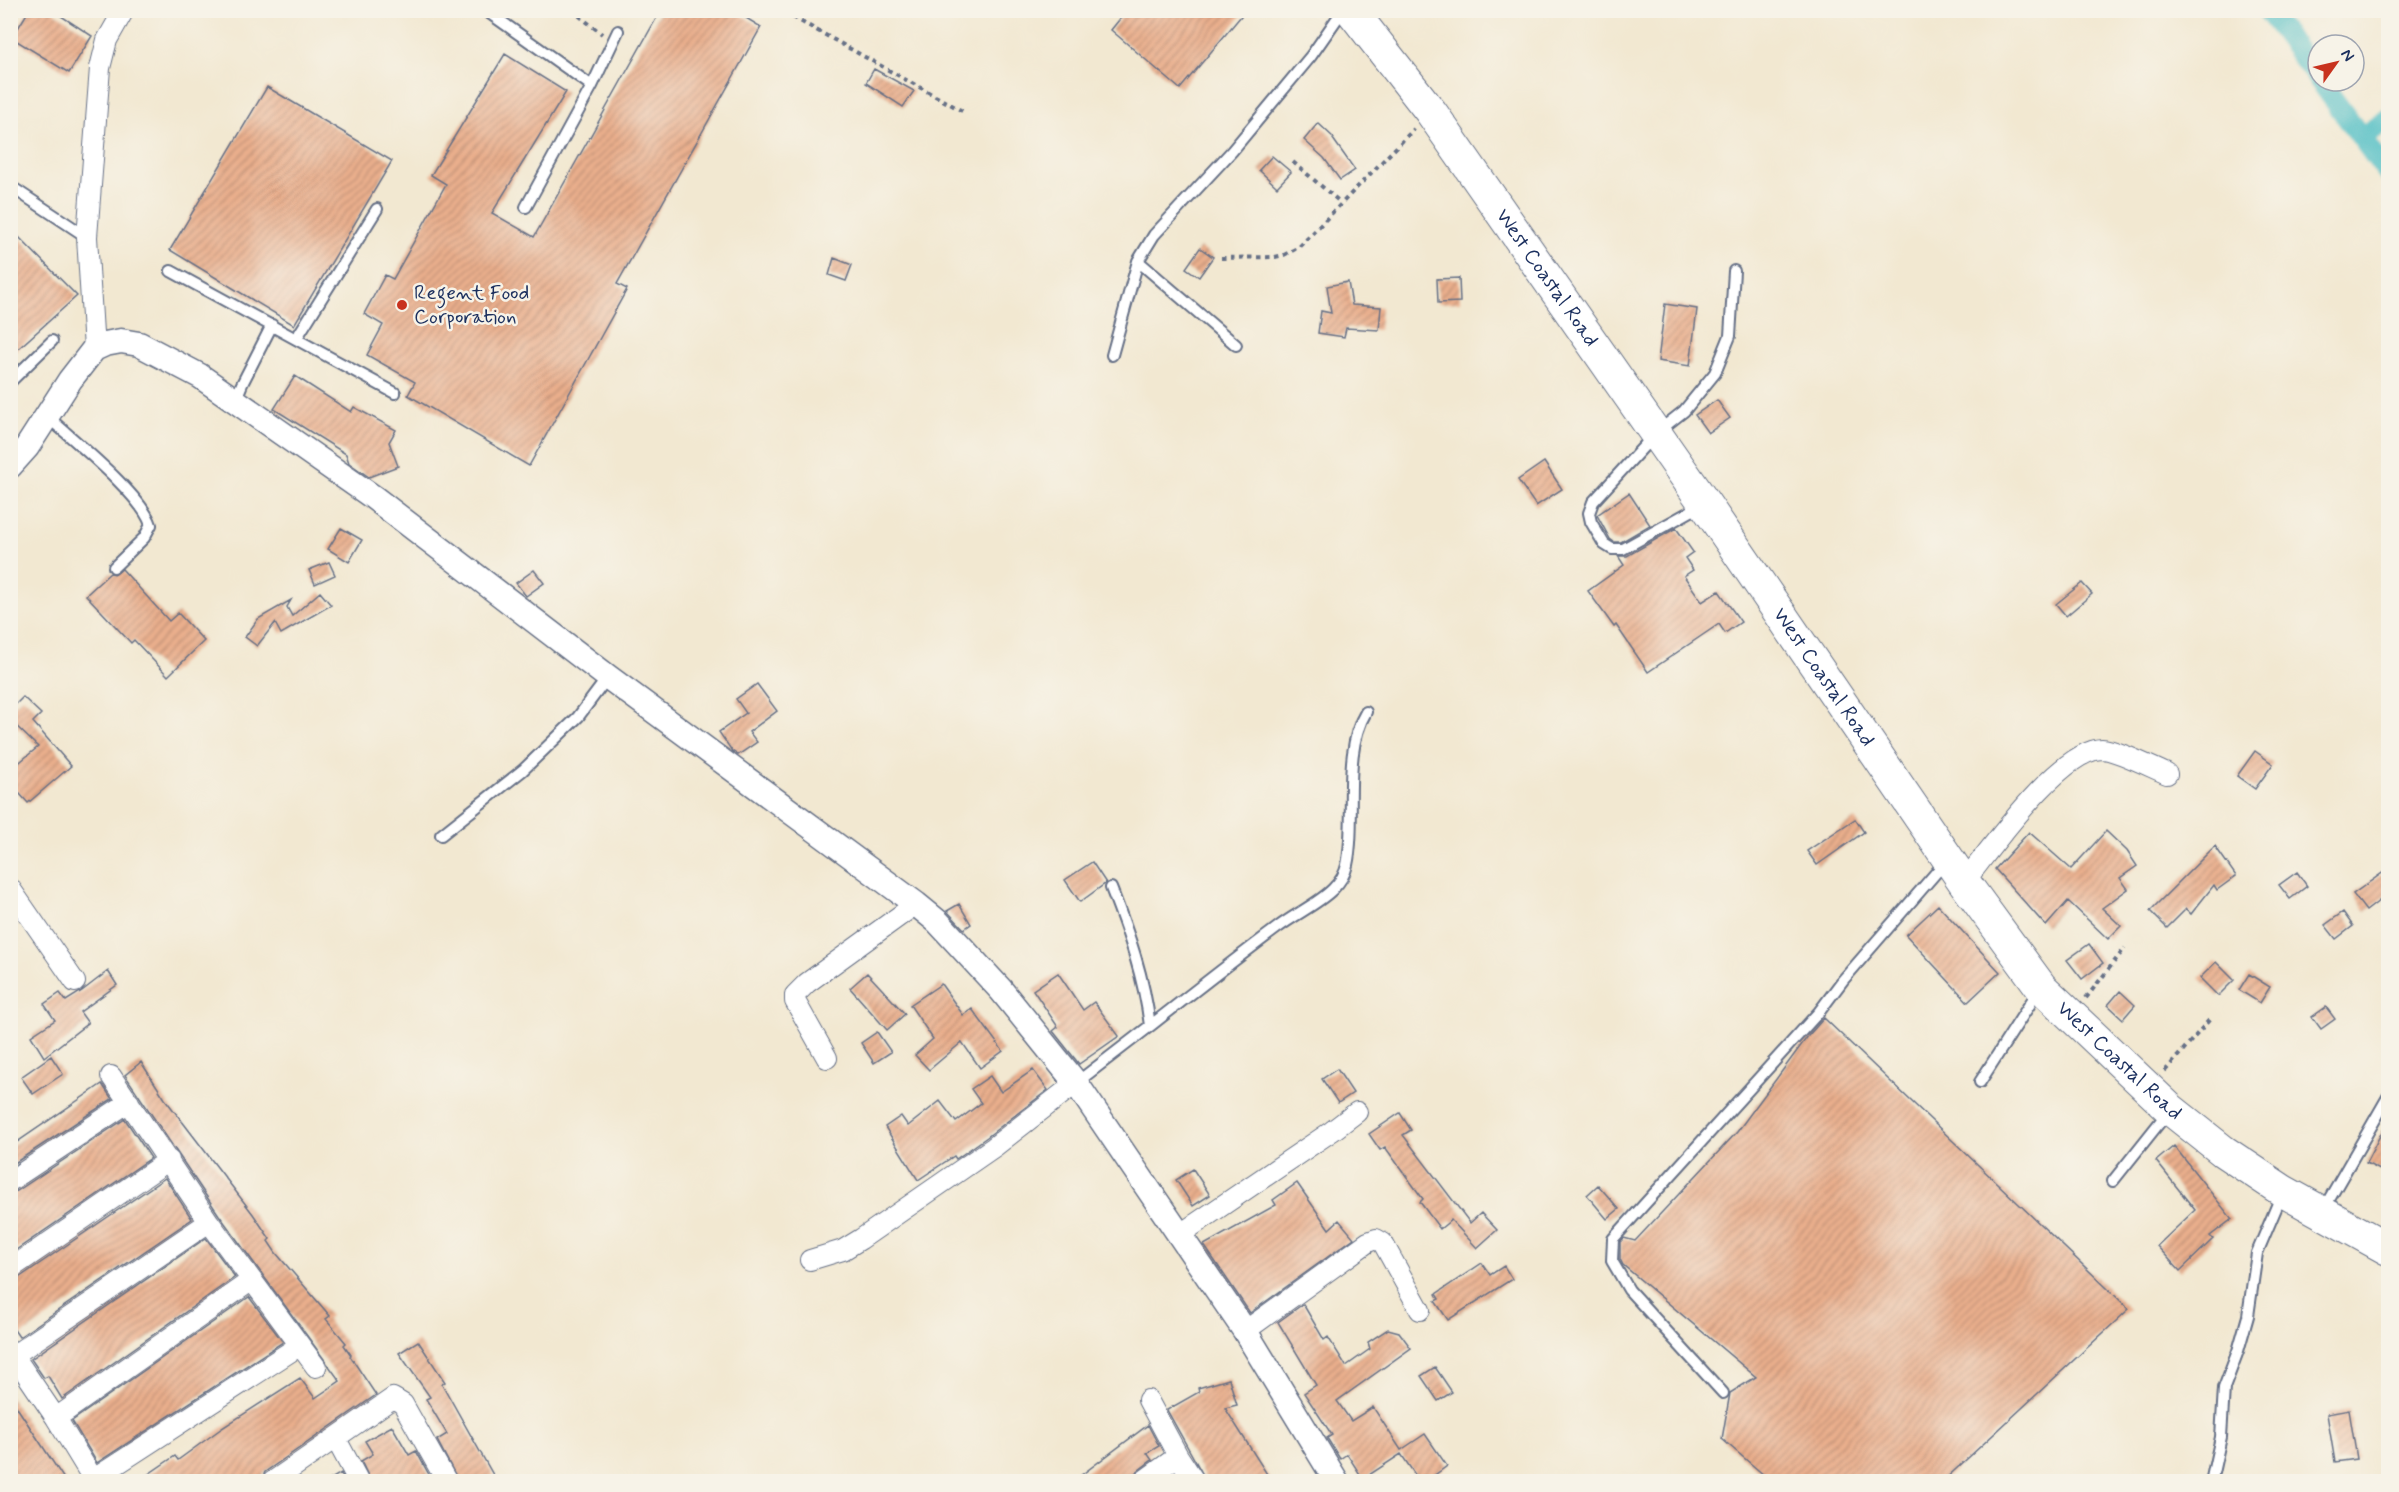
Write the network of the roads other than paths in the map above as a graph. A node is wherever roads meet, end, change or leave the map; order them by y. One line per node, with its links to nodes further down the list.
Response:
1 (124, 10): 10 (street)
2 (485, 10): 6 (lane)
3 (1343, 10): 11 (lane)
4 (1351, 10): 24 (main road, West Coastal Road)
5 (618, 31): 6 (lane)
6 (592, 86): 8 (lane)
7 (10, 186): 10 (lane)
8 (526, 207)
9 (377, 209): 15 (lane)
10 (87, 237): 18 (street)
11 (1138, 261): 17 (lane); 19 (lane)
12 (171, 271): 14 (lane)
13 (1734, 271): 24 (lane)
14 (272, 325): 15 (lane); 22 (lane)
15 (296, 339): 21 (lane)
16 (52, 341): 20 (lane)
17 (1236, 345)
18 (94, 349): 22 (street); 23 (street)
19 (1112, 355)
20 (10, 382)
21 (395, 393)
22 (235, 402): 28 (street)
23 (48, 417): 25 (street); 27 (lane)
24 (1656, 433): 26 (main road, West Coastal Road); 26 (lane)
25 (10, 466)
26 (1705, 504): 32 (main road, West Coastal Road)
27 (114, 567)
28 (608, 676): 31 (lane); 35 (street)
29 (1366, 712): 38 (lane)
30 (2167, 774): 32 (street)
31 (441, 835)
32 (1956, 870): 37 (main road, West Coastal Road); 63 (lane)
33 (10, 888): 36 (street)
34 (1111, 888): 38 (lane)
35 (916, 904): 39 (street); 42 (street)
36 (75, 982)
37 (2041, 987): 41 (lane); 44 (main road, West Coastal Road)
38 (1150, 1026): 42 (lane)
39 (827, 1058)
40 (111, 1076): 45 (street)
41 (1980, 1082)
42 (1076, 1083): 53 (street); 55 (street)
43 (2388, 1097): 51 (lane)
44 (2160, 1100): 49 (lane); 50 (main road, West Coastal Road)
45 (129, 1102): 47 (street); 48 (street)
46 (1357, 1112): 53 (street)
47 (169, 1160): 52 (street); 56 (street)
48 (10, 1181)
49 (2113, 1181)
50 (2283, 1191): 51 (main road, West Coastal Road); 75 (lane)
51 (2321, 1212): 54 (main road, West Coastal Road)
52 (210, 1222): 57 (street); 61 (street)
53 (1179, 1235): 59 (street)
54 (2388, 1249)
55 (810, 1260)
56 (10, 1269)
57 (252, 1280): 60 (street); 65 (street)
58 (1420, 1310): 59 (street)
59 (1245, 1331): 74 (street)
60 (299, 1346): 62 (street); 68 (street)
61 (12, 1353): 65 (street)
62 (316, 1367)
63 (1723, 1393)
64 (1148, 1400): 67 (street)
65 (56, 1418): 68 (street)
66 (336, 1439): 69 (street); 70 (street); 71 (street)
67 (1178, 1456): 72 (street); 73 (street)
68 (94, 1480)
69 (272, 1482)
70 (359, 1482)
71 (447, 1482)
72 (1142, 1482)
73 (1195, 1482)
74 (1336, 1482)
75 (2211, 1482)

